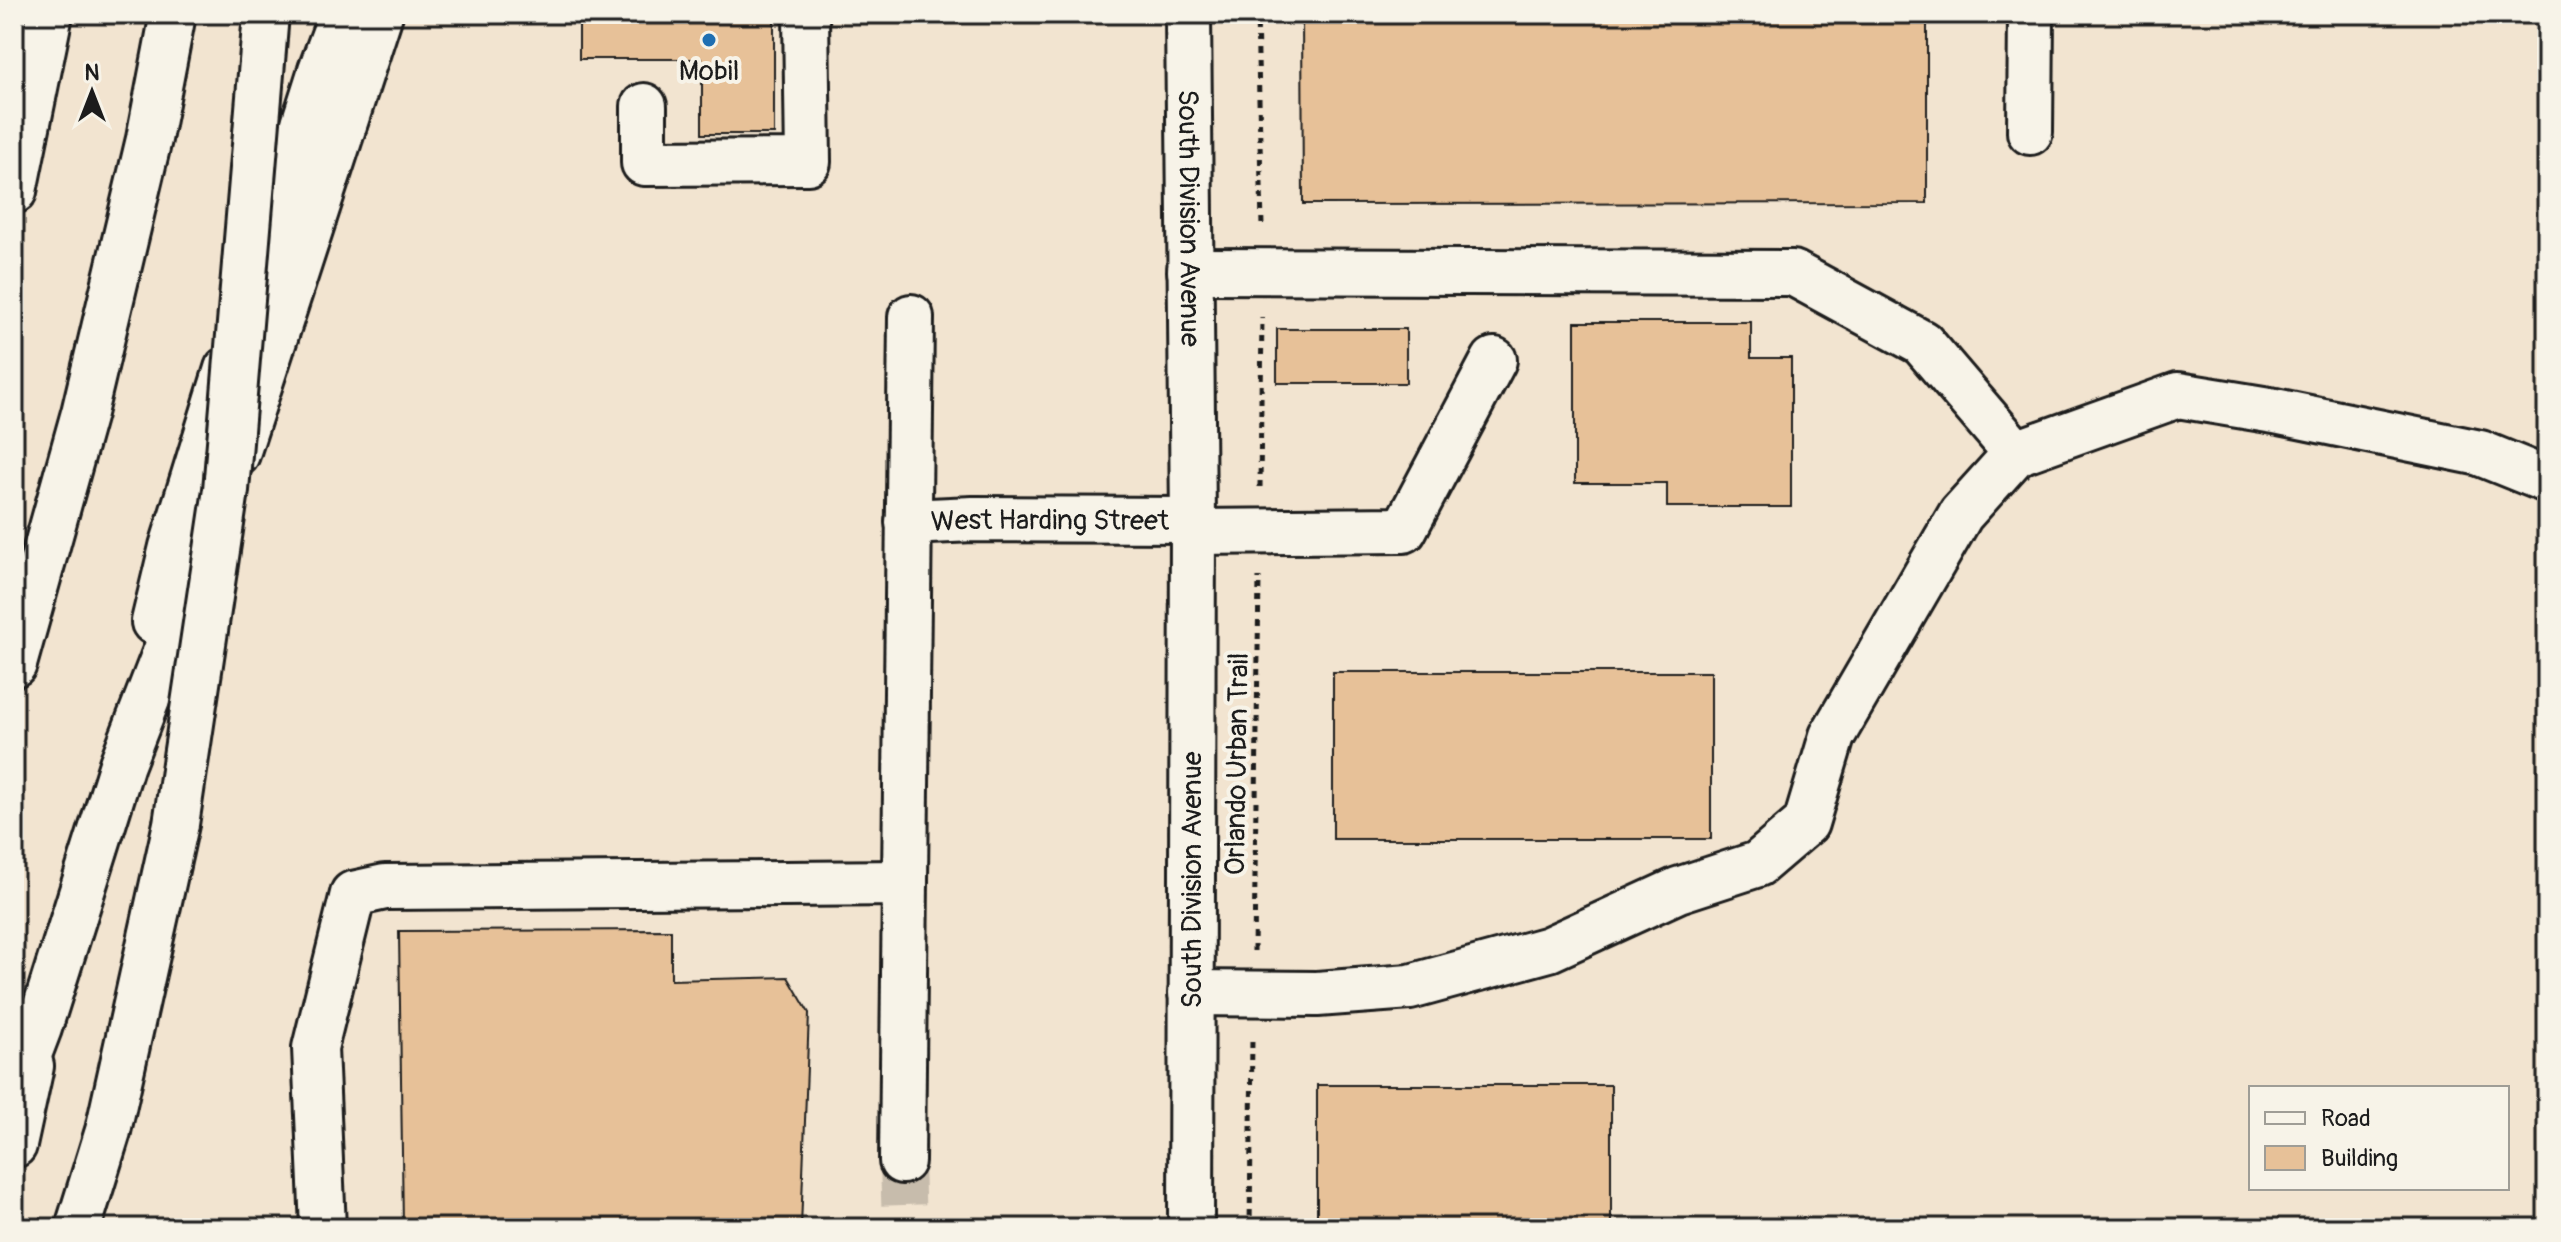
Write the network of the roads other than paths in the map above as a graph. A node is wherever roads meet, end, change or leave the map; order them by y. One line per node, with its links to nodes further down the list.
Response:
1 (50, 14): 13 (main road)
2 (173, 14): 21 (main road)
3 (266, 14): 29 (main road, bridge)
4 (311, 14): 10 (main road)
5 (342, 14): 10 (main road)
6 (380, 14): 22 (main road)
7 (806, 14): 11 (main road)
8 (1188, 14): 14 (main road, South Division Avenue)
9 (2031, 14): 12 (main road)
10 (321, 70): 22 (main road)
11 (644, 106)
12 (2030, 132)
13 (14, 191)
14 (1190, 271): 17 (main road); 20 (main road, South Division Avenue)
15 (911, 317): 19 (main road)
16 (1494, 360): 20 (main road, West Harding Street)
17 (2016, 453): 18 (main road); 24 (main road)
18 (2547, 480)
19 (908, 522): 20 (main road, West Harding Street); 23 (main road)
20 (1192, 526): 24 (main road, South Division Avenue)
21 (14, 664)
22 (122, 764): 25 (main road)
23 (905, 883): 28 (main road); 30 (main road)
24 (1191, 993): 31 (main road, South Division Avenue)
25 (39, 1028): 26 (main road); 27 (main road)
26 (14, 1094)
27 (14, 1145)
28 (902, 1161)
29 (78, 1228)
30 (323, 1228)
31 (1191, 1228)

